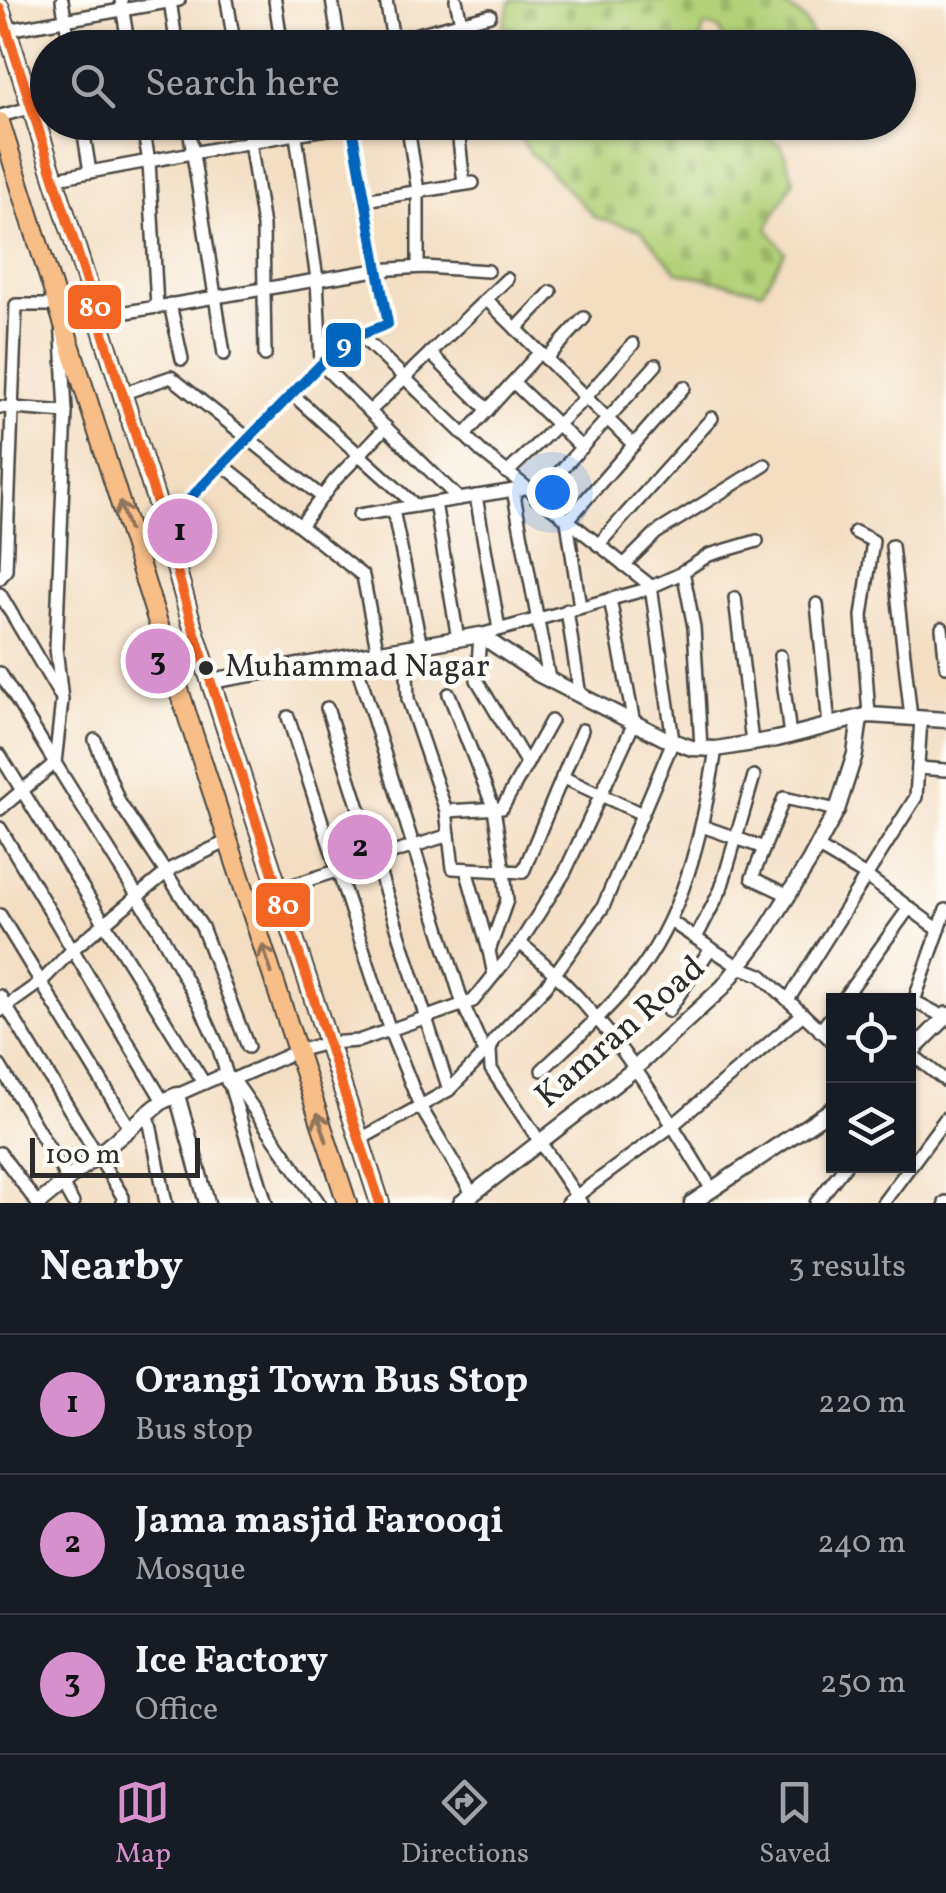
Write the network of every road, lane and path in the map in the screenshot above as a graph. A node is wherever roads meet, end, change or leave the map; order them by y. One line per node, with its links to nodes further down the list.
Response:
1 (62, 0): 11 (street)
2 (173, 0): 8 (street); 17 (street)
3 (227, 0): 18 (street)
4 (275, 0): 19 (street)
5 (332, 0): 20 (street)
6 (386, 0): 21 (street)
7 (456, 0): 12 (street)
8 (122, 5): 11 (street); 16 (street)
9 (0, 8): 14 (main road)
10 (490, 15): 12 (street)
11 (66, 20): 14 (street); 15 (street)
12 (461, 22): 13 (street)
13 (446, 26): 22 (street); 23 (street)
14 (6, 30): 24 (main road)
15 (67, 30)
16 (127, 30)
17 (176, 30)
18 (232, 30)
19 (279, 30)
20 (337, 30)
21 (391, 30)
22 (434, 30)
23 (446, 30)
24 (30, 86)
25 (30, 109): 26 (street)
26 (1, 129): 53 (main road)
27 (45, 140): 40 (main road)
28 (85, 140): 39 (street)
29 (145, 140): 38 (street)
30 (190, 140): 37 (street)
31 (256, 140): 36 (street)
32 (297, 140): 46 (street)
33 (355, 140): 42 (street)
34 (410, 140): 41 (street)
35 (460, 140): 41 (street)
36 (250, 142): 37 (street); 48 (street)
37 (192, 153): 38 (street); 50 (street)
38 (149, 161): 39 (street); 52 (street)
39 (90, 172): 40 (street)
40 (52, 179): 54 (main road)
41 (418, 191): 42 (street); 43 (street)
42 (364, 200): 44 (street)
43 (418, 267): 44 (street); 45 (street)
44 (376, 270): 46 (street); 57 (street)
45 (488, 272)
46 (318, 279): 48 (street); 64 (street)
47 (506, 279): 51 (street)
48 (265, 287): 50 (street); 61 (street)
49 (551, 292): 56 (street)
50 (213, 296): 52 (street); 60 (street)
51 (486, 299): 56 (street); 59 (street)
52 (163, 306): 54 (street); 63 (street)
53 (59, 312): 54 (street); 72 (street); 75 (street); 117 (main road, one-way to 53)
54 (95, 314): 69 (main road)
55 (584, 318): 62 (street)
56 (516, 328): 62 (street)
57 (360, 335): 64 (street); 66 (street)
58 (633, 344): 71 (street)
59 (430, 352): 66 (street); 73 (street)
60 (224, 354)
61 (264, 355)
62 (543, 356): 67 (street); 71 (street)
63 (182, 359)
64 (321, 364): 70 (street); 74 (street)
65 (656, 365): 77 (street)
66 (404, 377): 74 (street); 80 (street)
67 (513, 382): 73 (street); 78 (street)
68 (684, 388): 82 (street)
69 (121, 394): 81 (street); 98 (main road)
70 (292, 394): 81 (street); 84 (street)
71 (586, 397): 77 (street); 78 (street)
72 (6, 408): 75 (street); 106 (street)
73 (488, 410): 80 (street)
74 (370, 411): 79 (street)
75 (66, 412): 130 (street)
76 (712, 418): 102 (street)
77 (608, 420): 82 (street); 83 (street)
78 (557, 424): 83 (street); 87 (street)
79 (386, 427): 84 (street); 92 (street)
80 (465, 435): 87 (street)
81 (250, 438): 85 (street); 90 (street)
82 (634, 445): 97 (street)
83 (582, 448): 91 (street)
84 (359, 454): 90 (street); 94 (street)
85 (223, 465): 98 (street); 99 (street)
86 (765, 465): 104 (street)
87 (507, 473): 88 (street)
88 (519, 489): 89 (street); 91 (street); 113 (street)
89 (476, 496): 92 (street); 116 (street)
90 (322, 497): 99 (street)
91 (536, 498): 97 (street)
92 (459, 499): 93 (street)
93 (435, 503): 94 (street); 119 (street)
94 (416, 506): 95 (street)
95 (393, 510): 96 (street); 120 (street)
96 (360, 516)
97 (567, 522): 102 (street); 112 (street)
98 (164, 526): 114 (main road)
99 (300, 526): 121 (street)
100 (855, 532): 133 (street)
101 (757, 541): 105 (street)
102 (598, 545): 104 (street)
103 (892, 546): 134 (street)
104 (624, 565): 107 (street)
105 (683, 571): 107 (street); 144 (street)
106 (0, 578)
107 (652, 586): 110 (street); 142 (street)
108 (0, 594): 130 (street)
109 (735, 598): 143 (street)
110 (610, 599): 112 (street); 137 (street)
111 (817, 604): 138 (street)
112 (574, 609): 113 (street); 129 (street)
113 (537, 618): 116 (street); 126 (street)
114 (191, 621): 117 (main road); 127 (main road)
115 (942, 628): 124 (street)
116 (499, 629): 118 (street)
117 (161, 632): 163 (main road)
118 (480, 635): 119 (street); 126 (street); 147 (street)
119 (458, 640): 120 (street)
120 (413, 648): 121 (street); 157 (street)
121 (378, 654): 123 (street)
122 (780, 656): 140 (street)
123 (354, 658): 127 (street); 164 (street)
124 (946, 666)
125 (0, 673): 146 (street)
126 (549, 680): 129 (street)
127 (210, 681): 173 (main road)
128 (448, 694): 155 (street)
129 (580, 696): 137 (street)
130 (62, 700): 146 (street)
131 (327, 708): 167 (street)
132 (288, 716): 169 (street)
133 (864, 716): 134 (street); 138 (street); 156 (street, Kamran Road)
134 (916, 718): 135 (street); 148 (street)
135 (946, 720)
136 (551, 722): 147 (street)
137 (634, 723): 142 (street); 153 (street)
138 (829, 726): 140 (street)
139 (582, 730): 151 (street)
140 (790, 736): 143 (street)
141 (95, 740): 171 (street)
142 (673, 741): 144 (street); 158 (street)
143 (752, 743): 144 (street)
144 (709, 748): 159 (street)
145 (0, 755): 152 (street)
146 (55, 763): 152 (street); 174 (street)
147 (527, 764): 155 (street)
148 (918, 768): 149 (street); 172 (street)
149 (946, 770)
150 (754, 776): 162 (street)
151 (562, 777): 153 (street); 170 (street)
152 (22, 792): 154 (street); 180 (street)
153 (601, 795): 158 (street); 183 (street)
154 (0, 809)
155 (494, 809): 157 (street); 170 (street)
156 (837, 810): 165 (street, Kamran Road); 166 (street)
157 (446, 811): 161 (street)
158 (642, 814): 188 (street)
159 (702, 826): 162 (street); 179 (street)
160 (0, 828): 185 (street)
161 (449, 835): 164 (street); 168 (street)
162 (736, 838): 166 (street); 182 (street)
163 (228, 841): 171 (street); 208 (main road, one-way to 163)
164 (414, 846): 167 (street); 194 (street)
165 (817, 847): 172 (street); 175 (street, Kamran Road)
166 (764, 848): 175 (street)
167 (375, 858): 169 (street); 198 (street)
168 (466, 869): 170 (street); 186 (street)
169 (337, 870): 173 (street); 202 (street)
170 (504, 871): 186 (street)
171 (165, 874): 174 (street); 206 (street)
172 (866, 876): 176 (street); 193 (street)
173 (278, 890): 205 (main road)
174 (138, 895): 180 (street); 214 (street)
175 (788, 895): 187 (street, Kamran Road)
176 (909, 908): 181 (street); 191 (street)
177 (946, 910): 181 (street)
178 (0, 915): 190 (street)
179 (670, 921): 182 (street); 200 (street)
180 (106, 924): 185 (street); 216 (street)
181 (939, 930): 199 (street)
182 (696, 938): 184 (street)
183 (520, 943): 188 (street); 189 (street)
184 (711, 948): 187 (street); 196 (street)
185 (73, 949): 190 (street); 218 (street)
186 (489, 951): 189 (street)
187 (739, 967): 193 (street); 212 (street, Kamran Road)
188 (556, 972): 200 (street); 209 (street)
189 (494, 975): 194 (street)
190 (42, 981): 195 (street); 224 (street)
191 (847, 993)
192 (0, 996): 195 (street)
193 (788, 1000): 197 (street)
194 (463, 1004): 198 (street); 209 (street)
195 (4, 1010): 228 (street)
196 (668, 1010)
197 (803, 1014): 203 (street); 223 (street)
198 (425, 1016): 202 (street); 217 (street)
199 (946, 1016): 207 (street)
200 (597, 1018): 212 (street); 213 (street)
201 (826, 1023): 203 (street)
202 (390, 1031): 205 (street); 219 (street)
203 (820, 1031): 204 (street)
204 (826, 1036)
205 (326, 1043): 208 (street); 225 (main road)
206 (248, 1047)
207 (916, 1047)
208 (297, 1052): 214 (street); 234 (main road, one-way to 208)
209 (487, 1055): 217 (street); 226 (street)
210 (916, 1059): 215 (street)
211 (0, 1066): 230 (street)
212 (637, 1067): 223 (street); 226 (street, Kamran Road)
213 (542, 1070)
214 (229, 1078): 216 (street); 240 (street); 241 (street)
215 (946, 1081)
216 (204, 1083): 218 (street)
217 (449, 1090): 219 (street)
218 (170, 1098): 221 (street); 239 (street)
219 (420, 1106): 225 (street); 232 (street)
220 (826, 1113): 231 (street)
221 (148, 1114): 224 (street); 238 (street)
222 (946, 1118): 245 (street)
223 (673, 1125): 231 (street); 233 (street)
224 (130, 1128): 228 (street)
225 (360, 1140): 242 (main road)
226 (539, 1145): 232 (street, Kamran Road); 233 (street)
227 (0, 1153): 235 (street)
228 (98, 1154): 230 (street); 237 (street)
229 (840, 1173): 244 (street)
230 (65, 1182): 235 (street); 236 (street)
231 (711, 1188): 243 (street)
232 (467, 1199)
233 (575, 1201)
234 (343, 1202)
235 (38, 1203)
236 (73, 1203)
237 (123, 1203)
238 (166, 1203)
239 (207, 1203)
240 (266, 1203)
241 (319, 1203)
242 (380, 1203)
243 (692, 1203)
244 (816, 1203)
245 (883, 1203)

